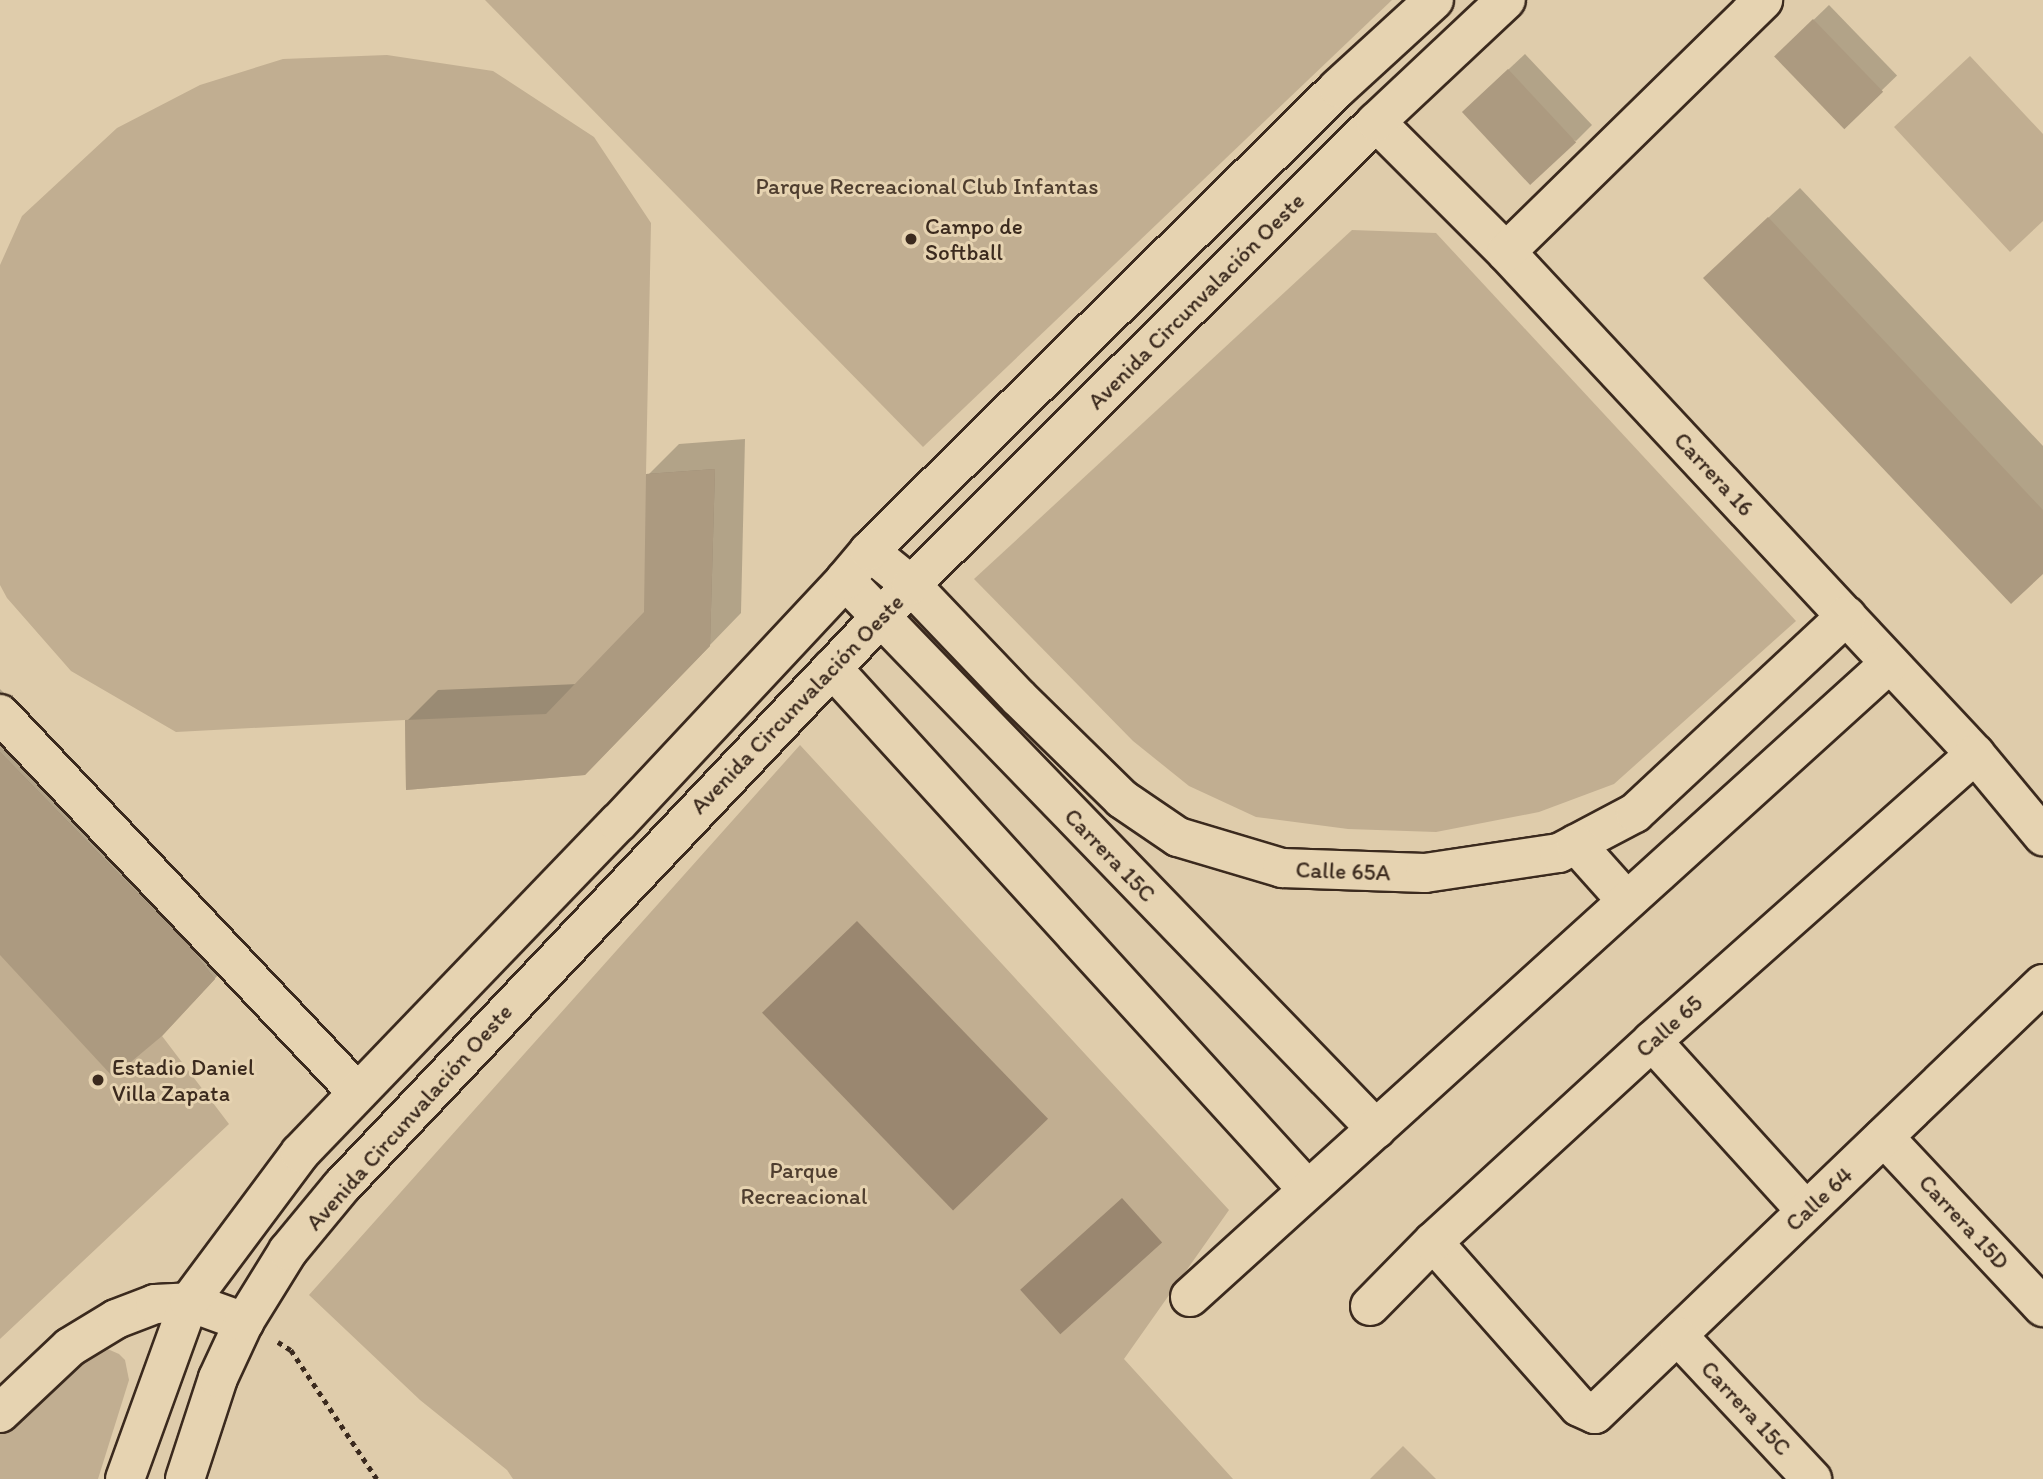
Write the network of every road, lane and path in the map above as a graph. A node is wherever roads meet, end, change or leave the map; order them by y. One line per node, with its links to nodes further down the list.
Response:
1 (1434, 0): 6 (street, Avenida Circunvalación Oeste)
2 (1506, 0): 4 (street, Avenida Circunvalación Oeste)
3 (1763, 0): 5 (street)
4 (1376, 122): 5 (street, Carrera 16); 8 (street, Avenida Circunvalación Oeste)
5 (1506, 252): 9 (street, Carrera 16)
6 (869, 551): 7 (street, Avenida Circunvalación Oeste); 8 (street, Calle 65A)
7 (845, 580): 10 (street, Carrera 15C); 20 (street, Avenida Circunvalación Oeste)
8 (911, 585): 10 (street, Avenida Circunvalación Oeste); 16 (street, Calle 65A)
9 (1846, 615): 11 (street, Carrera 16); 16 (street, Calle 65A)
10 (880, 618): 12 (street, Avenida Circunvalación Oeste); 21 (street, Carrera 15C)
11 (1890, 663): 14 (street, Carrera 16); 17 (street)
12 (832, 668): 23 (street); 30 (street, Avenida Circunvalación Oeste)
13 (0, 714): 20 (street)
14 (1975, 754): 15 (street, Carrera 16); 19 (street, Calle 65)
15 (2043, 836)
16 (1576, 844): 17 (street)
17 (1627, 901): 21 (street)
18 (2043, 984): 22 (street, Calle 64)
19 (1652, 1041): 24 (street); 25 (street, Calle 65)
20 (357, 1093): 27 (street, Avenida Circunvalación Oeste)
21 (1376, 1129): 23 (street)
22 (1884, 1137): 24 (street, Calle 64); 29 (street, Carrera 15D)
23 (1308, 1190): 26 (street)
24 (1805, 1210): 31 (street, Calle 64)
25 (1433, 1242): 28 (street, Calle 65); 31 (street, Calle 64)
26 (1190, 1297)
27 (189, 1302): 30 (street); 32 (street); 33 (street, Avenida Circunvalación Oeste)
28 (1370, 1306)
29 (2043, 1307)
30 (244, 1322): 34 (street, Avenida Circunvalación Oeste); 35 (path)
31 (1679, 1337): 36 (street, Carrera 15C)
32 (0, 1413)
33 (125, 1479)
34 (185, 1479)
35 (377, 1479)
36 (1812, 1479)

